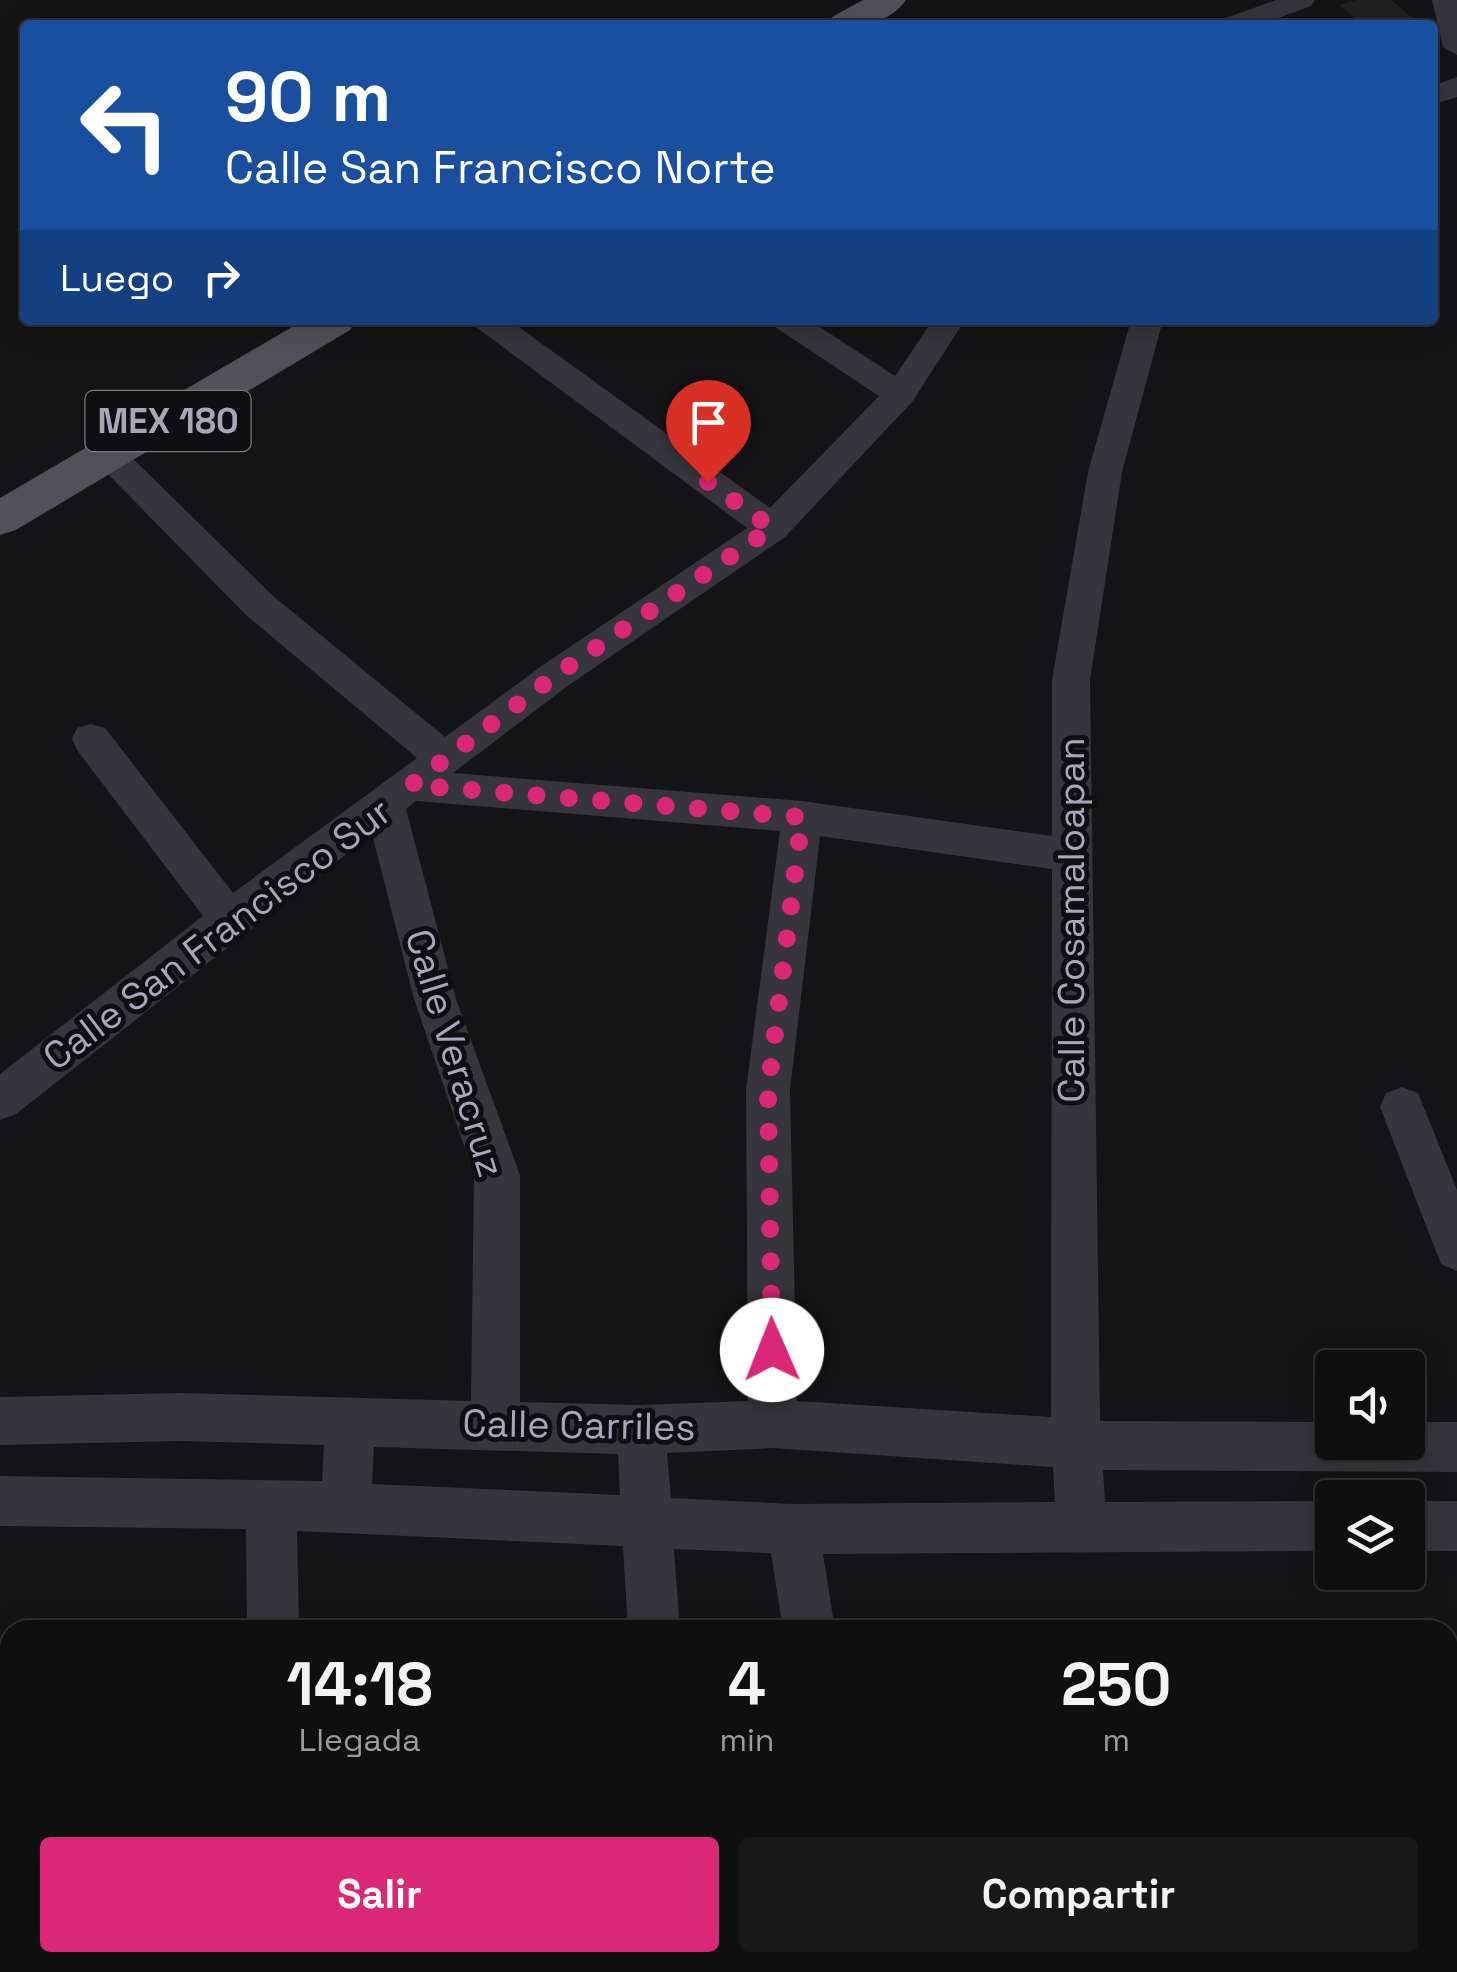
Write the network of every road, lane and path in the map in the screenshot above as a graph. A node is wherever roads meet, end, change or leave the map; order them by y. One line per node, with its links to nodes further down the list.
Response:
1 (888, 0): 4 (main road)
2 (1301, 0): 5 (street)
3 (1446, 0): 6 (street)
4 (853, 20)
5 (1247, 20)
6 (1457, 47)
7 (328, 325): 13 (main road, MEX 180)
8 (494, 325): 15 (street)
9 (794, 325): 12 (street)
10 (945, 325): 12 (street, Calle San Francisco Sur)
11 (1146, 325): 20 (street, Calle Cosamaloapan)
12 (900, 394): 15 (street, Calle San Francisco Sur)
13 (110, 456): 14 (main road, MEX 180); 17 (street)
14 (0, 519)
15 (772, 528): 17 (street, Calle San Francisco Sur)
16 (92, 738): 21 (street)
17 (446, 759): 18 (street, Calle San Francisco Sur)
18 (398, 795): 19 (street); 21 (street, Calle San Francisco Sur); 28 (street, Calle Veracruz)
19 (802, 817): 20 (street); 27 (street)
20 (1070, 855): 30 (street, Calle Cosamaloapan)
21 (229, 919): 22 (street, Calle San Francisco Sur)
22 (1, 1098)
23 (1402, 1107): 24 (street)
24 (1457, 1248)
25 (350, 1420): 26 (street, Calle Carriles); 28 (street, Calle Carriles); 34 (street)
26 (0, 1422)
27 (773, 1424): 29 (street, Calle Carriles); 30 (street, Calle Carriles)
28 (496, 1425): 29 (street, Calle Carriles)
29 (641, 1430): 35 (street)
30 (1076, 1443): 31 (street, Calle Carriles); 40 (street, Calle Cosamaloapan)
31 (1457, 1447)
32 (0, 1501): 33 (street)
33 (271, 1504): 34 (street); 41 (street)
34 (346, 1507): 35 (street)
35 (649, 1524): 39 (street); 42 (street)
36 (1315, 1526): 40 (street)
37 (1425, 1526): 38 (street)
38 (1457, 1526)
39 (794, 1528): 40 (street); 43 (street)
40 (1082, 1528)
41 (273, 1620)
42 (654, 1620)
43 (808, 1620)

